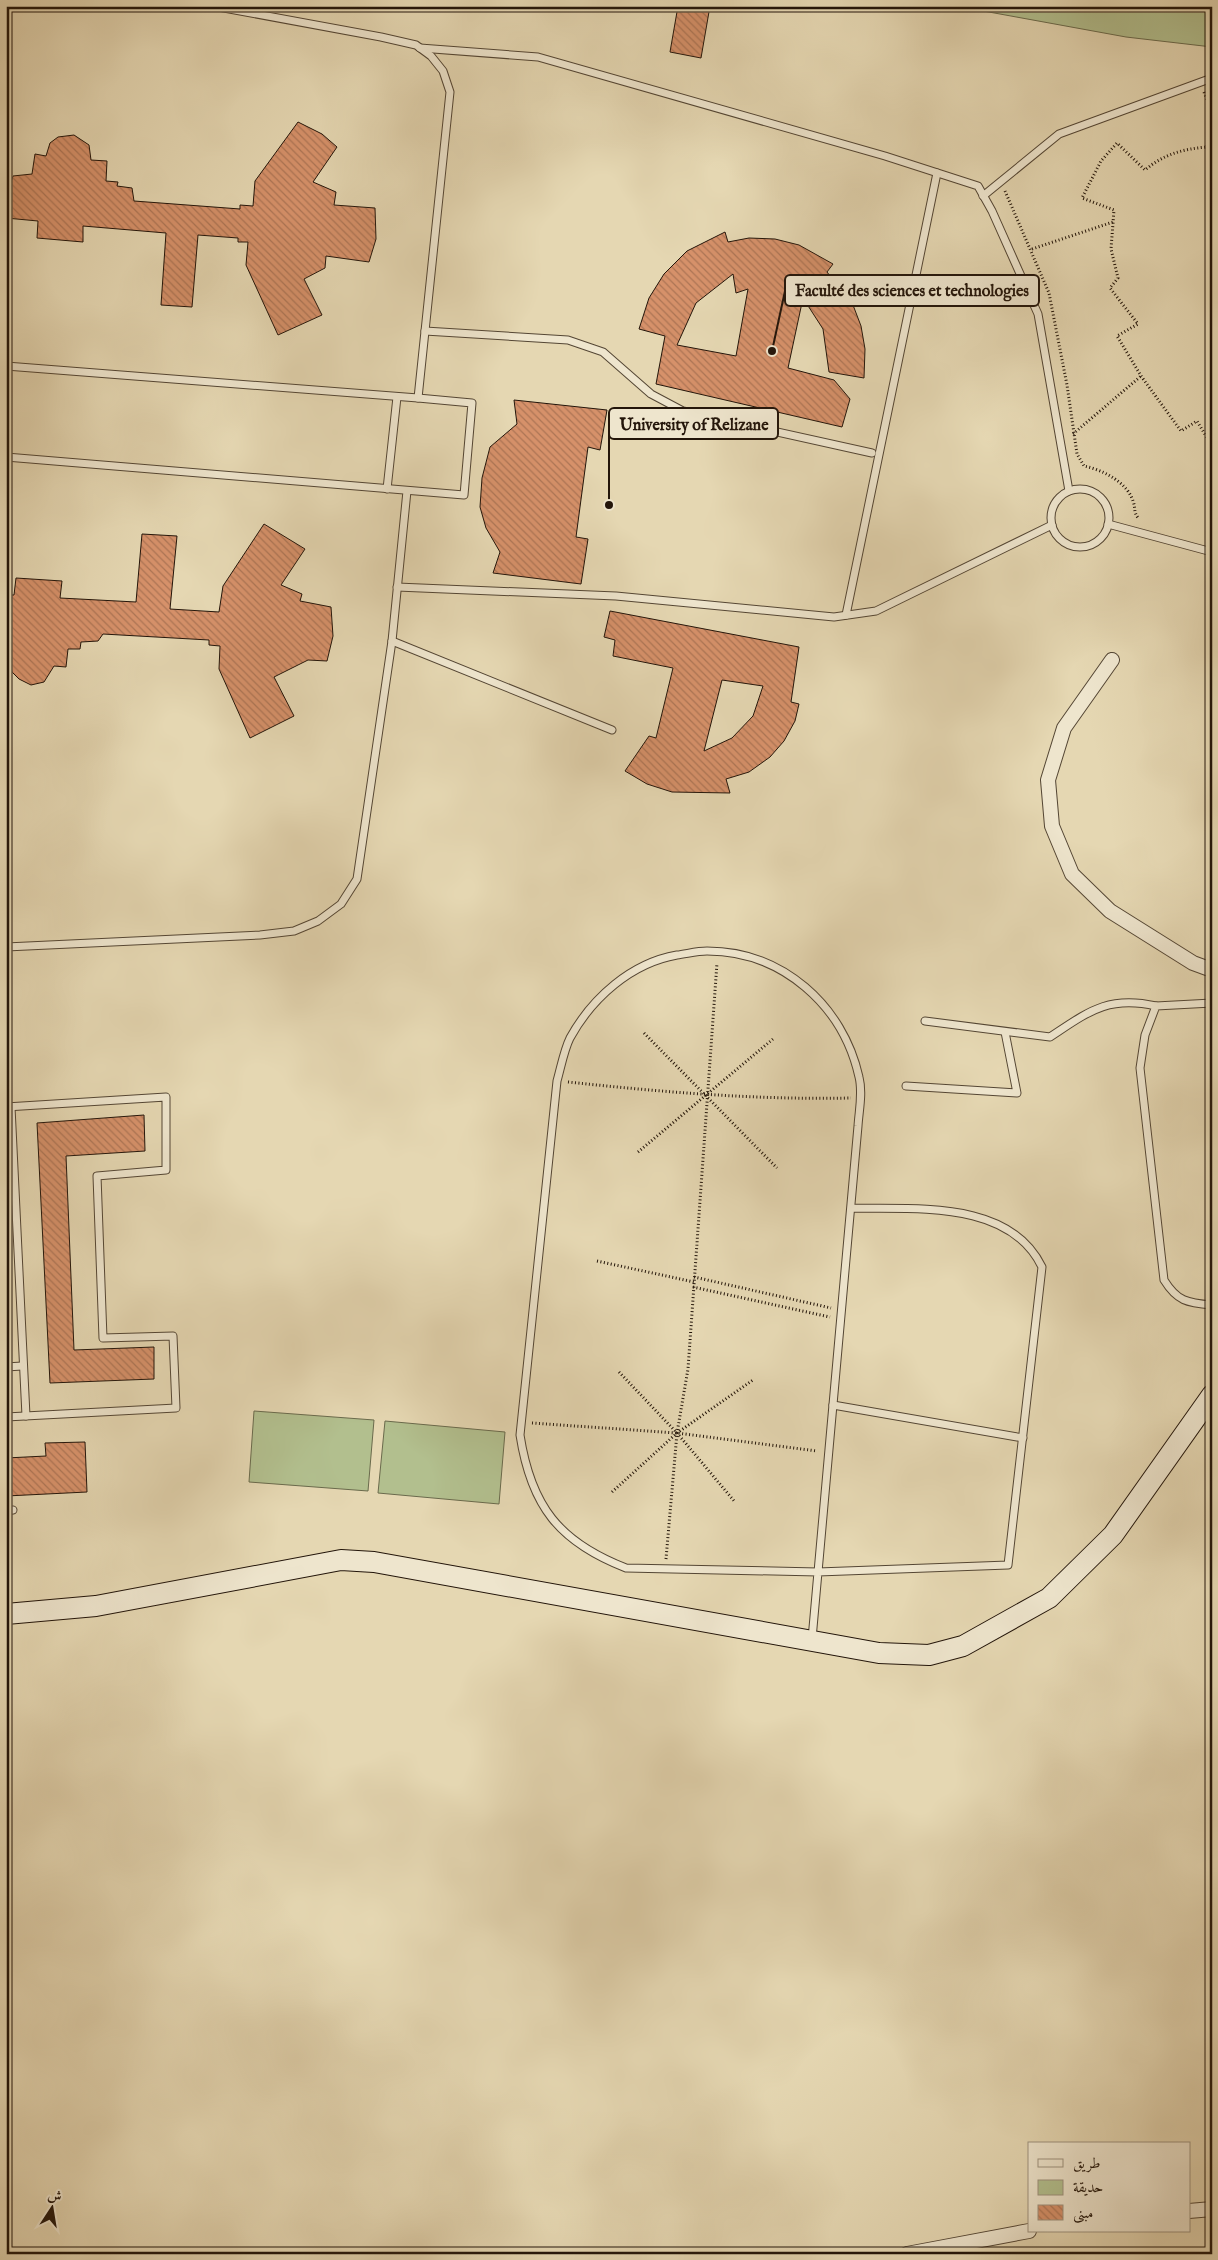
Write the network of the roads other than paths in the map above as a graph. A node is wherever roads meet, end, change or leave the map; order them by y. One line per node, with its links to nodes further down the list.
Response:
1 (213, 6): 2 (lane)
2 (420, 48): 4 (lane); 6 (lane)
3 (1212, 78): 5 (lane)
4 (937, 173): 5 (lane); 19 (lane)
5 (983, 196): 14 (lane)
6 (425, 331): 9 (lane); 10 (lane)
7 (6, 366): 8 (lane)
8 (397, 396): 9 (lane); 12 (lane)
9 (418, 398): 13 (lane)
10 (872, 453)
11 (6, 457): 12 (lane)
12 (387, 489): 13 (lane)
13 (407, 491): 18 (lane)
14 (1069, 491): 15 (lane); 16 (lane)
15 (1052, 524): 16 (lane); 19 (lane)
16 (1108, 524): 17 (lane)
17 (1212, 552)
18 (398, 587): 19 (lane); 20 (lane)
19 (846, 615)
20 (392, 641): 22 (lane); 23 (lane)
21 (1112, 660): 24 (street)
22 (612, 730)
23 (6, 946)
24 (1212, 970)
25 (1212, 1003): 26 (lane)
26 (1156, 1006): 28 (lane); 32 (lane)
27 (925, 1022): 28 (lane)
28 (1005, 1032): 29 (lane)
29 (906, 1086)
30 (9, 1107): 33 (lane); 37 (lane)
31 (851, 1208): 36 (lane); 39 (lane); 40 (lane)
32 (1212, 1306)
33 (22, 1366): 34 (lane); 37 (lane)
34 (6, 1367)
35 (1212, 1395): 42 (street)
36 (833, 1405): 39 (lane); 40 (lane)
37 (26, 1416): 38 (lane)
38 (6, 1417)
39 (1023, 1438): 40 (lane)
40 (818, 1572): 42 (lane)
41 (6, 1614): 42 (street)
42 (812, 1641)
43 (1212, 2209): 44 (street)
44 (1190, 2211)
45 (1028, 2231): 46 (street)
46 (907, 2254)

